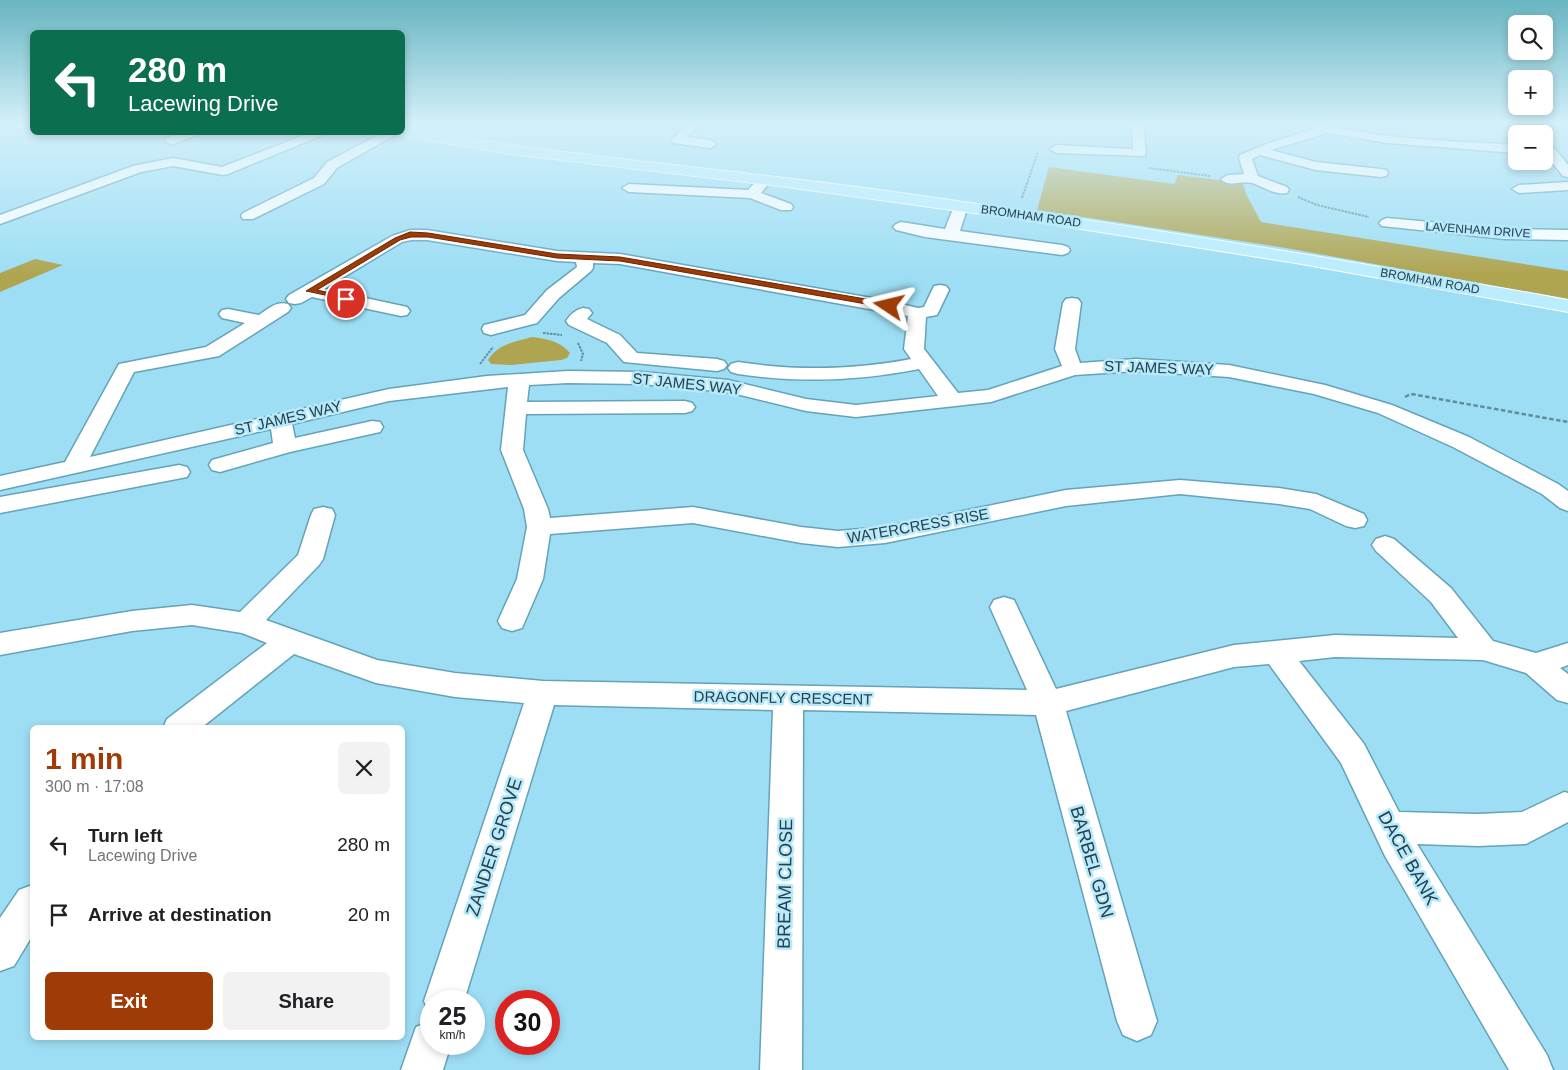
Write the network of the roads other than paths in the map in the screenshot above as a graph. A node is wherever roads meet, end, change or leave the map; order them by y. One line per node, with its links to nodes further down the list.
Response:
1 (122, 175): 16 (street)
2 (324, 175): 15 (street)
3 (713, 175): 7 (main road, BROMHAM ROAD)
4 (1251, 175): 5 (street)
5 (1252, 178): 6 (street); 11 (street)
6 (1228, 179)
7 (764, 181): 12 (street); 13 (main road, BROMHAM ROAD)
8 (1568, 186): 10 (street)
9 (629, 188): 12 (street)
10 (1519, 189)
11 (1282, 190)
12 (752, 194): 14 (street)
13 (961, 206): 19 (street); 26 (main road, BROMHAM ROAD)
14 (786, 207)
15 (248, 216)
16 (0, 220)
17 (1387, 223): 20 (street, LAVENHAM DRIVE)
18 (901, 226): 19 (street)
19 (951, 234): 21 (street)
20 (1568, 235)
21 (1062, 250)
22 (584, 258): 24 (street); 29 (street); 32 (street)
23 (940, 290): 29 (street)
24 (296, 299): 27 (street); 31 (street)
25 (1072, 303): 37 (street)
26 (1568, 306)
27 (401, 310)
28 (583, 313): 33 (street, ST JAMES WAY)
29 (918, 313): 34 (street)
30 (228, 314): 31 (street)
31 (262, 321): 47 (street)
32 (492, 338)
33 (631, 358): 35 (street, ST JAMES WAY); 38 (street, ST JAMES WAY)
34 (924, 362): 36 (street); 40 (street)
35 (717, 365)
36 (738, 368)
37 (1073, 369): 40 (street, ST JAMES WAY); 50 (street, ST JAMES WAY)
38 (610, 377): 39 (street, ST JAMES WAY); 40 (street, ST JAMES WAY)
39 (520, 380): 42 (street); 43 (street, ST JAMES WAY)
40 (952, 400)
41 (685, 407): 42 (street)
42 (517, 408): 54 (street)
43 (281, 420): 45 (street); 47 (street, ST JAMES WAY)
44 (372, 427): 45 (street)
45 (284, 447): 46 (street)
46 (220, 465)
47 (73, 468): 49 (street, ST JAMES WAY)
48 (179, 472): 51 (street)
49 (0, 483)
50 (1568, 502)
51 (0, 506)
52 (323, 515): 58 (street)
53 (1355, 520): 54 (street, WATERCRESS RISE)
54 (539, 527): 57 (street)
55 (1385, 545): 61 (street)
56 (1004, 607): 68 (street, BARBEL GDN)
57 (512, 621)
58 (246, 623): 59 (street, DRAGONFLY CRESCENT); 60 (street, DRAGONFLY CRESCENT)
59 (290, 641): 66 (street, DRAGONFLY CRESCENT); 69 (street)
60 (0, 644)
61 (1483, 648): 62 (street, DRAGONFLY CRESCENT); 64 (street, DRAGONFLY CRESCENT)
62 (1276, 652): 68 (street, DRAGONFLY CRESCENT); 71 (street, DACE BANK)
63 (1568, 654): 64 (street)
64 (1536, 664): 65 (street)
65 (1568, 691)
66 (543, 692): 67 (street, DRAGONFLY CRESCENT); 74 (street, ZANDER GROVE)
67 (788, 699): 68 (street, DRAGONFLY CRESCENT); 78 (street, BREAM CLOSE)
68 (1048, 703): 75 (street, BARBEL GDN)
69 (182, 725)
70 (1564, 807): 71 (street)
71 (1389, 828): 79 (street, DACE BANK)
72 (30, 906): 73 (street)
73 (0, 952)
74 (448, 990)
75 (1137, 1020)
76 (427, 1055): 77 (street)
77 (422, 1070)
78 (782, 1070)
79 (1532, 1070)

